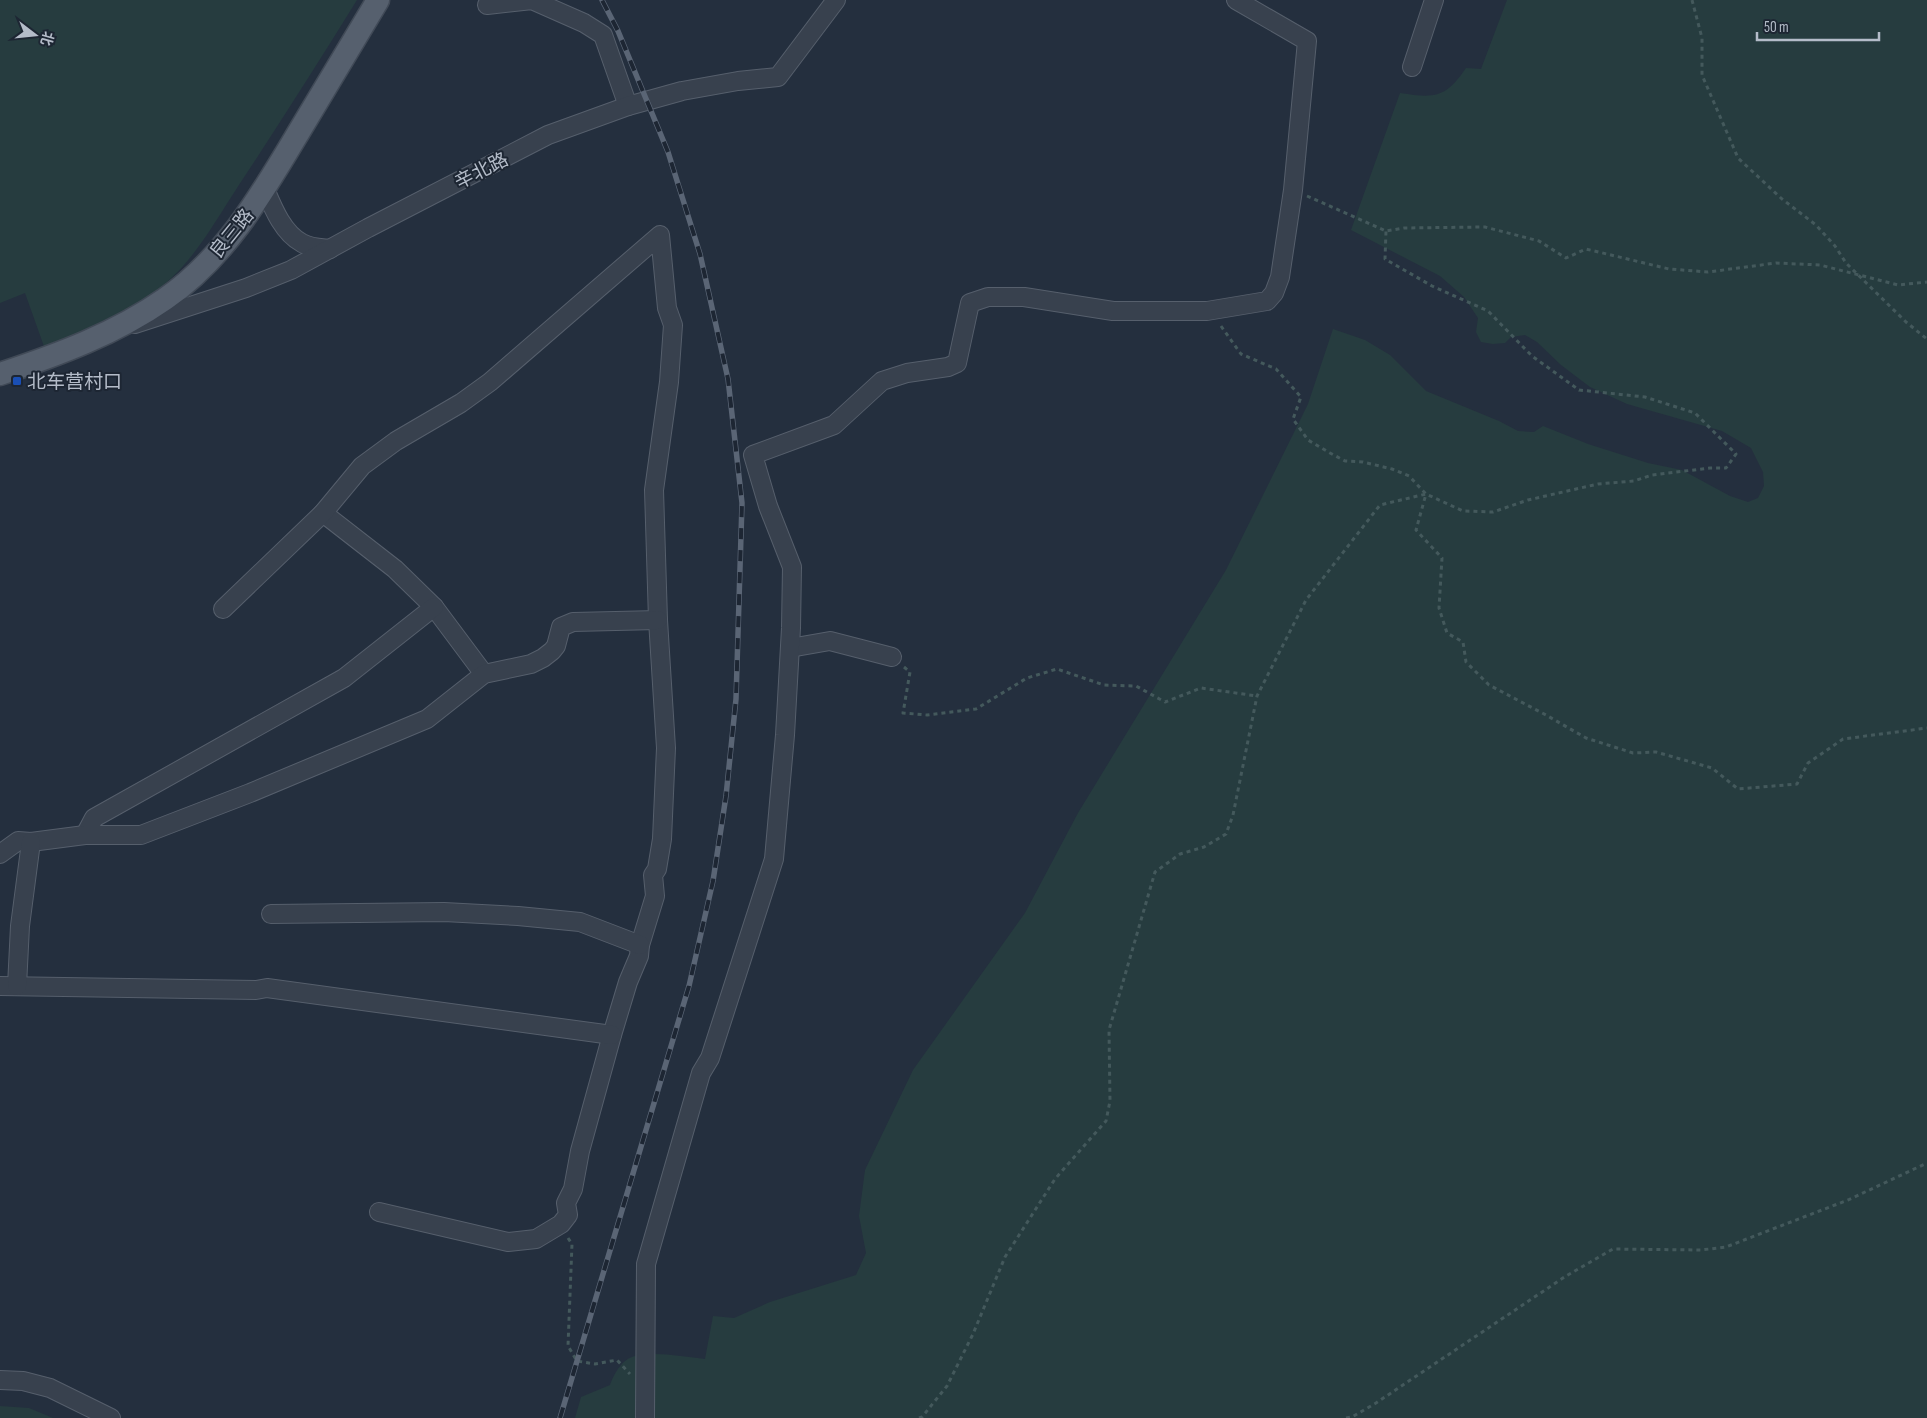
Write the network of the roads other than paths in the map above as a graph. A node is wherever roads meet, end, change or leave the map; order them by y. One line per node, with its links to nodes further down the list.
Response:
1 (378, 0): 8 (main road, 良三路)
2 (836, 0): 7 (street, 辛北路)
3 (1236, 0): 16 (street)
4 (1434, 0): 6 (street)
5 (487, 4): 7 (street)
6 (1412, 67)
7 (628, 106): 9 (street, 辛北路)
8 (265, 189): 9 (street); 10 (main road, 良三路)
9 (330, 249): 10 (street, 辛北路)
10 (106, 334): 11 (main road, 良三路)
11 (0, 374)
12 (323, 513): 13 (street); 14 (street); 15 (street)
13 (434, 607): 18 (street); 19 (street)
14 (223, 609)
15 (658, 620): 18 (street); 23 (street)
16 (790, 648): 17 (street); 29 (street)
17 (892, 657)
18 (484, 674): 19 (street)
19 (85, 836): 20 (street)
20 (31, 842): 21 (street); 24 (street)
21 (0, 854)
22 (272, 914): 23 (street)
23 (640, 945): 25 (street)
24 (8, 986): 25 (street)
25 (612, 1035): 26 (street)
26 (379, 1212)
27 (0, 1380): 28 (street)
28 (111, 1418)
29 (645, 1418)

